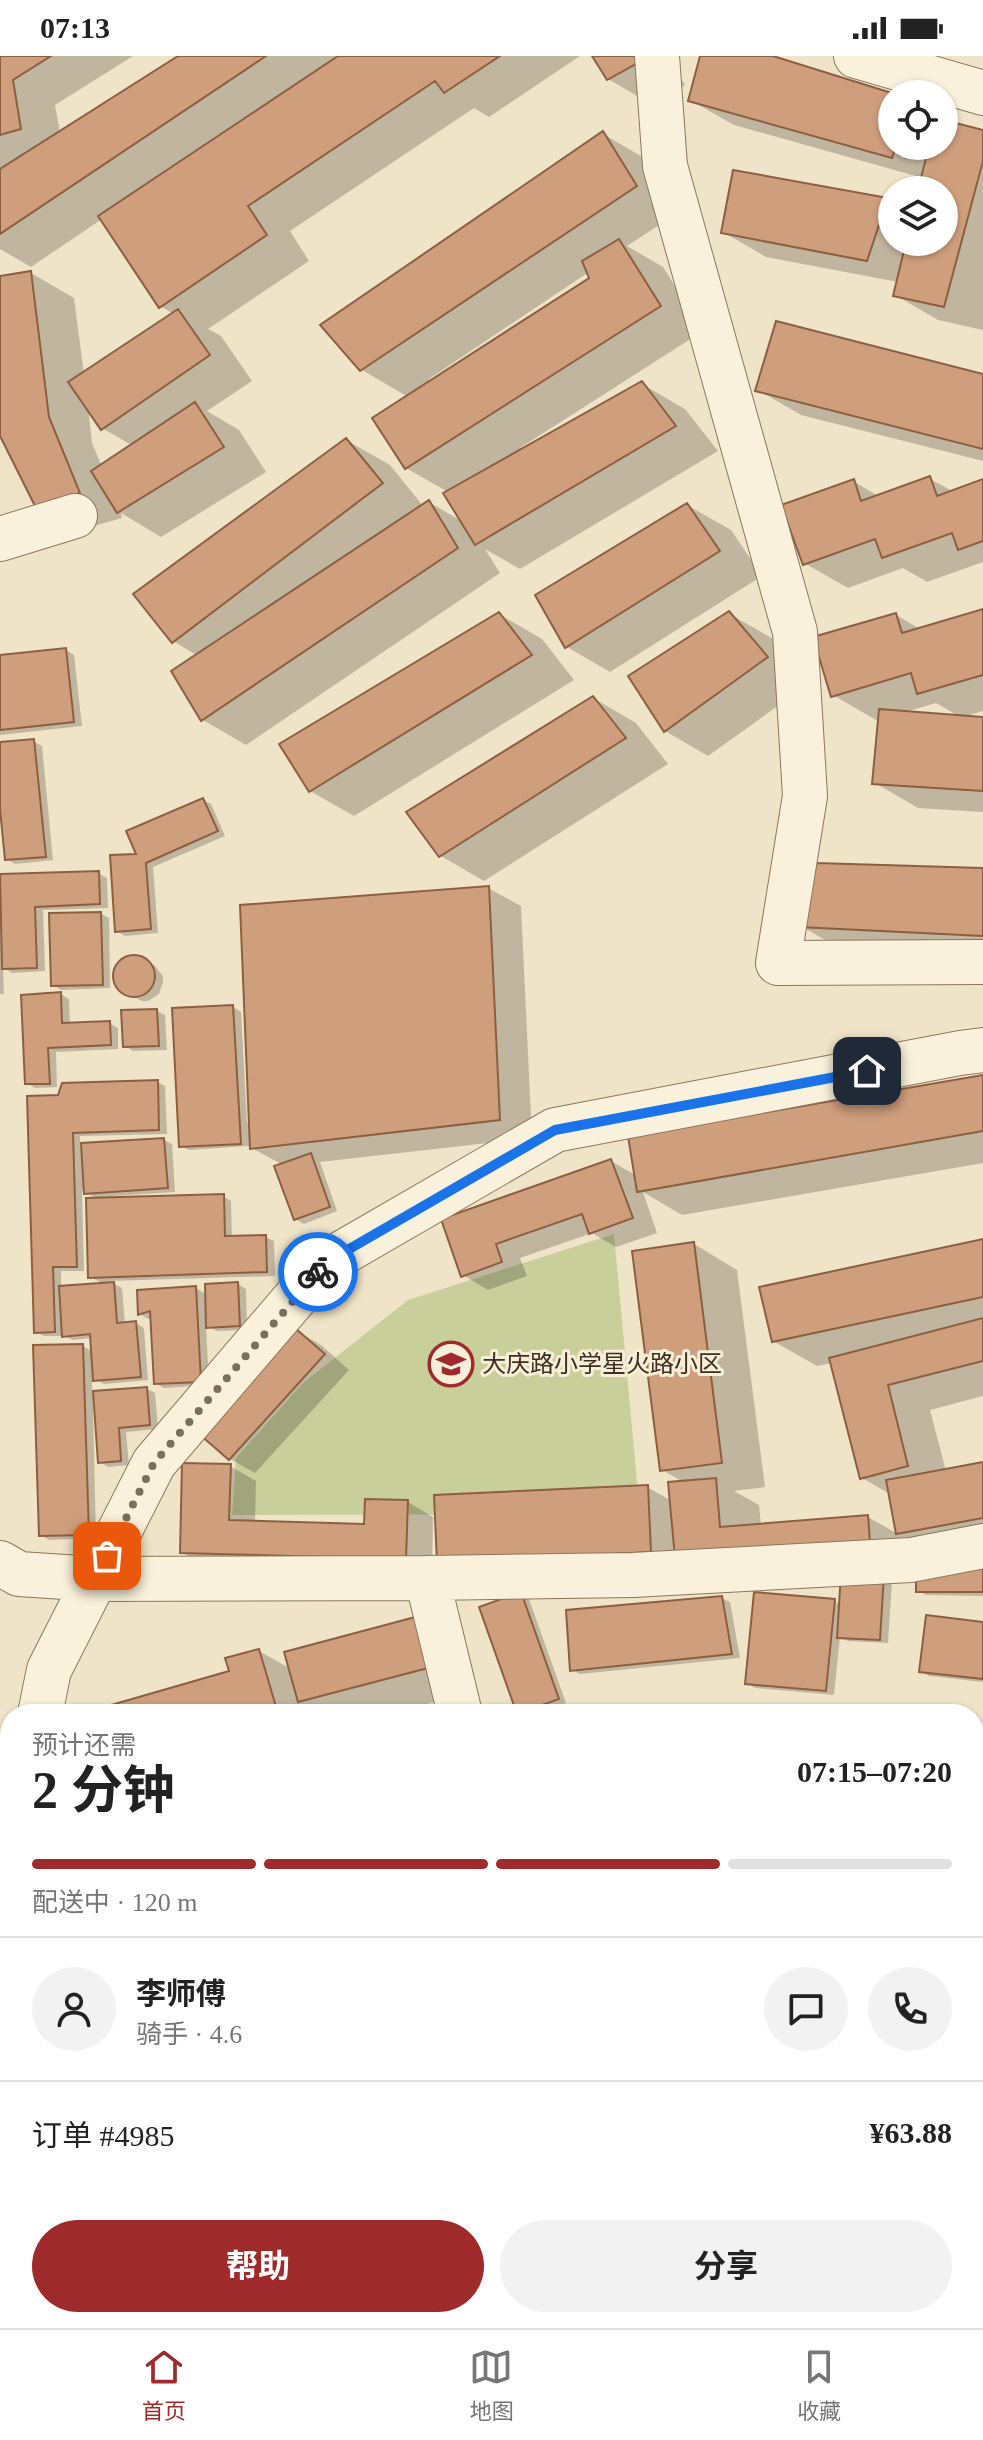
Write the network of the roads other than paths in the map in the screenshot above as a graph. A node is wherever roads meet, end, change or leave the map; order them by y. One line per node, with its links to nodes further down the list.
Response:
1 (657, 56): 6 (street)
2 (856, 56): 3 (street)
3 (983, 93)
4 (75, 516): 5 (street)
5 (0, 539)
6 (983, 962)
7 (983, 1050): 11 (street)
8 (983, 1546): 10 (street)
9 (0, 1563): 11 (street)
10 (427, 1578): 11 (street); 13 (street)
11 (95, 1579): 12 (street)
12 (42, 1704)
13 (458, 1704)

